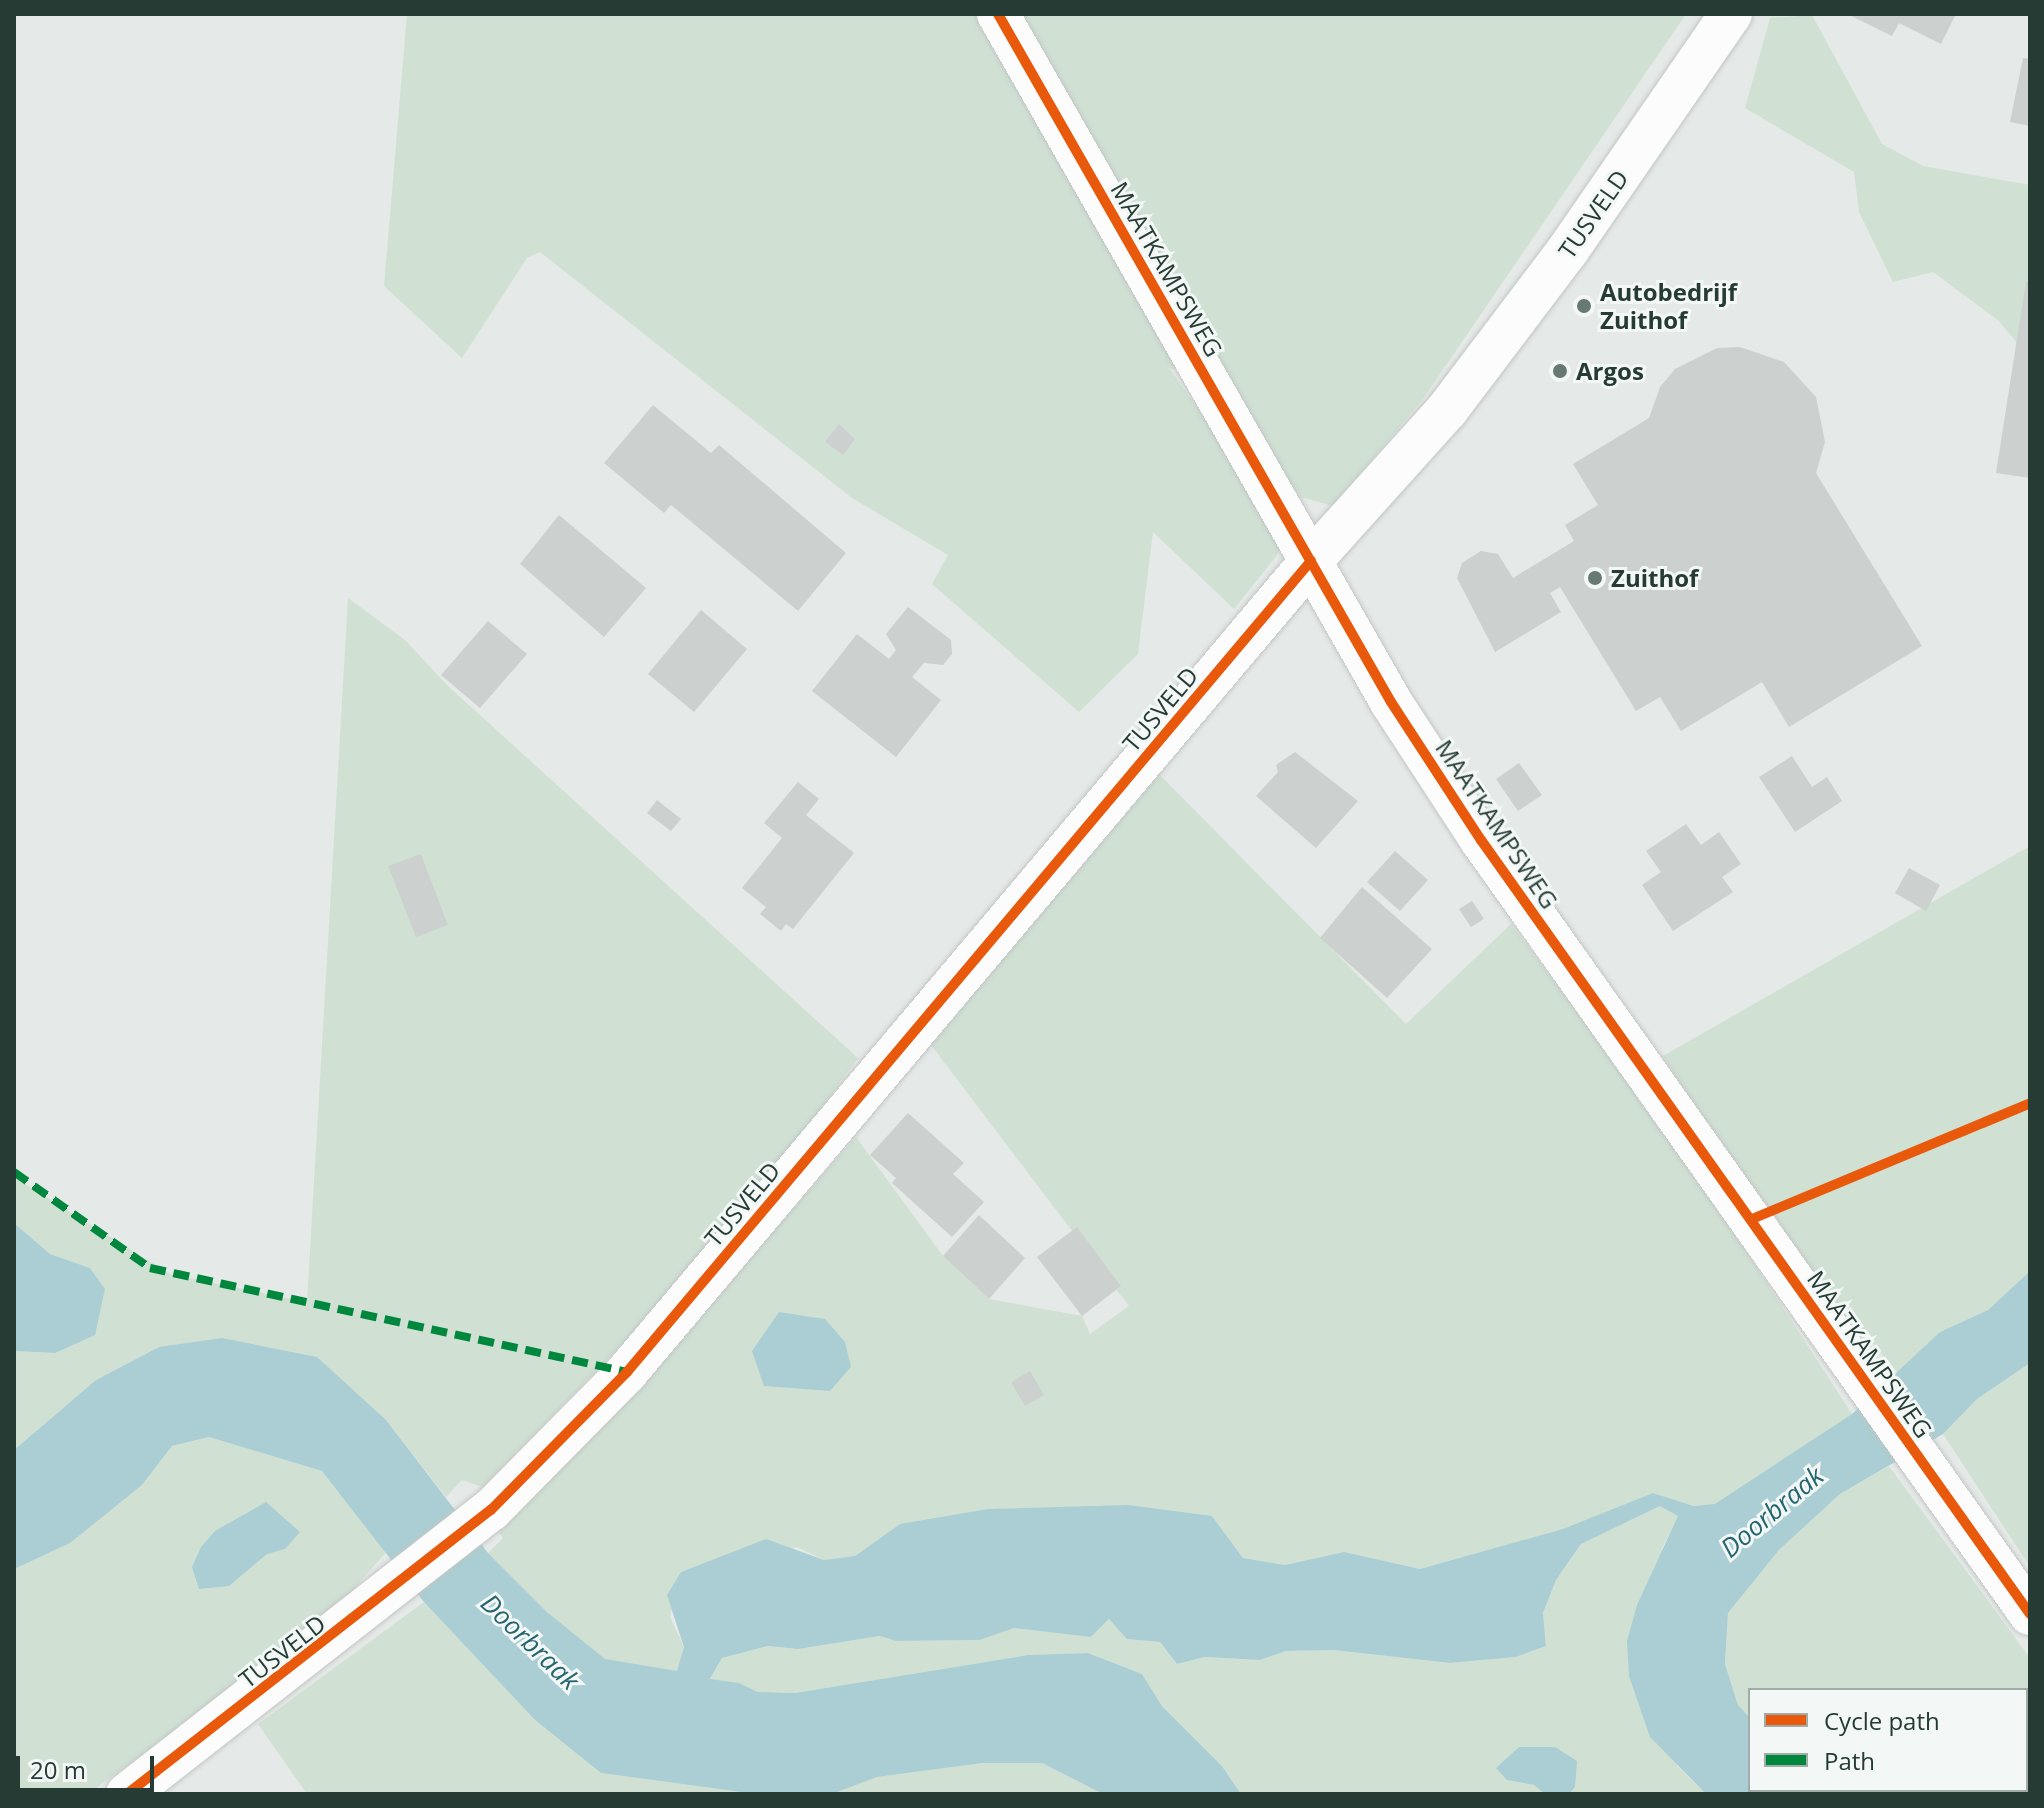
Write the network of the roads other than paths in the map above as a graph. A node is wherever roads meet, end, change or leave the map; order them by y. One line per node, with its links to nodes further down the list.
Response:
1 (998, 14): 3 (street, MAATKAMPSWEG)
2 (1731, 14): 3 (street, TUSVELD)
3 (1311, 561): 4 (street, MAATKAMPSWEG); 5 (street, TUSVELD)
4 (2030, 1614)
5 (127, 1794)

